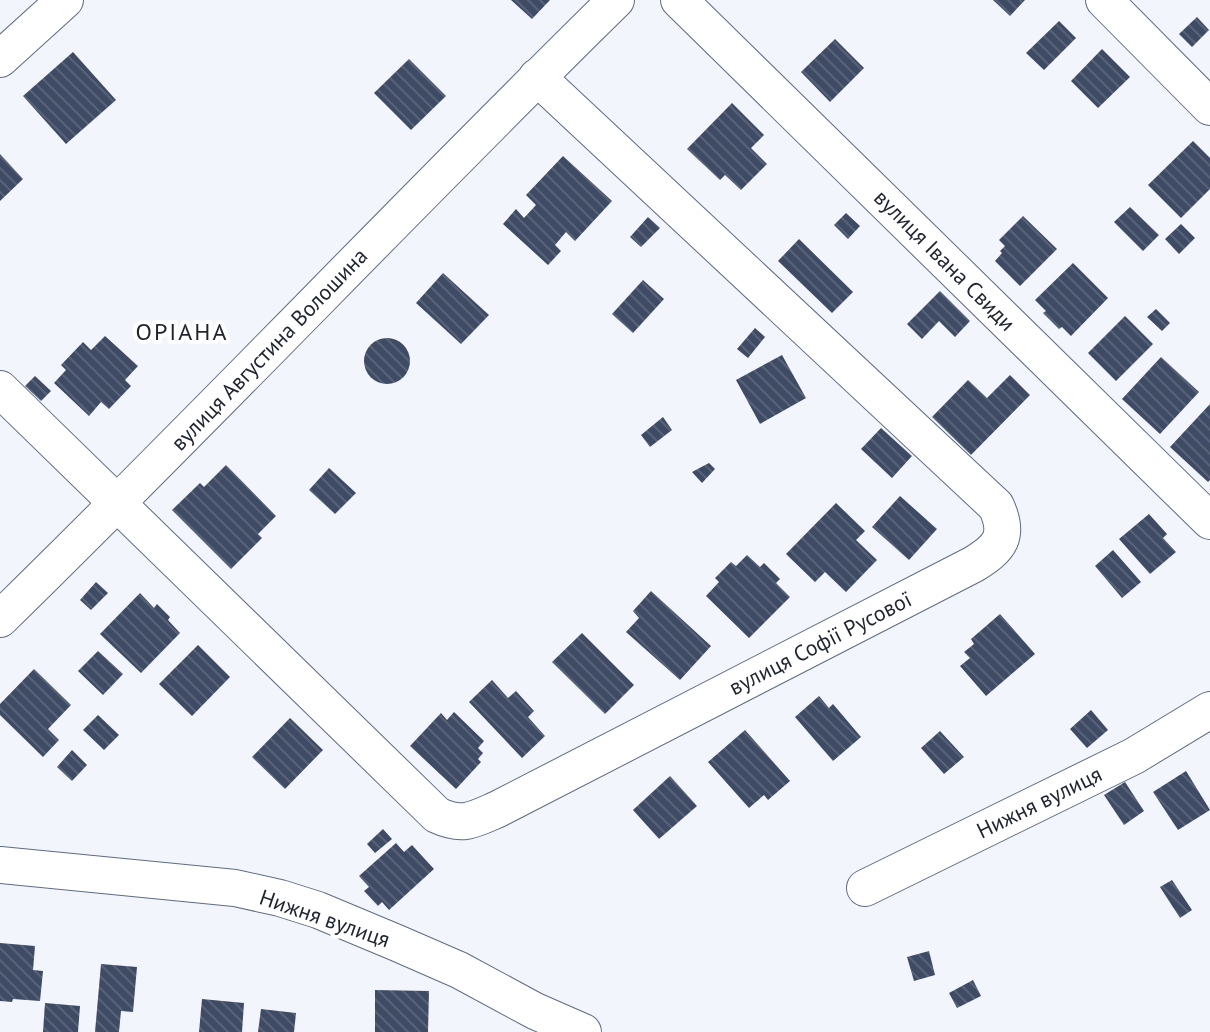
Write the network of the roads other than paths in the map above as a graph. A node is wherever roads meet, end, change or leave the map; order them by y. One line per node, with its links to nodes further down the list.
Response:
1 (65, 0): 5 (street)
2 (616, 0): 6 (street, вулиця Августина Волошина)
3 (679, 0): 10 (street, вулиця Івана Свиди)
4 (1104, 0): 7 (street)
5 (0, 59)
6 (537, 77): 9 (street, вулиця Августина Волошина); 9 (street, вулиця Софії Русової)
7 (1210, 107)
8 (0, 389): 9 (street)
9 (117, 505): 11 (street, вулиця Августина Волошина)
10 (1210, 521)
11 (0, 619)
12 (1210, 710): 14 (street, Нижня вулиця)
13 (0, 865): 15 (street, Нижня вулиця)
14 (865, 888)
15 (583, 1032)

